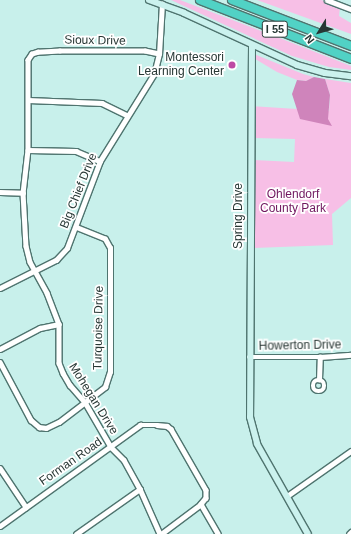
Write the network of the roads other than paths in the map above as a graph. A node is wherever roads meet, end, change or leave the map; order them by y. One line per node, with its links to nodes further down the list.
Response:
1 (149, 0): 5 (street)
2 (200, 0): 13 (highway, I 55)
3 (232, 0): 7 (highway, I 55)
4 (327, 0): 6 (street)
5 (162, 4): 9 (street); 12 (street, Big Chief Drive)
6 (351, 9)
7 (324, 35): 8 (highway); 10 (highway, I 55)
8 (351, 39)
9 (252, 45): 14 (street); 27 (street, Spring Drive)
10 (351, 46)
11 (32, 54): 12 (street, Sioux Drive); 15 (street, Mohegan Drive)
12 (159, 54): 16 (street, Big Chief Drive)
13 (351, 58)
14 (351, 76)
15 (28, 100): 16 (street); 17 (street, Mohegan Drive)
16 (127, 115): 18 (street, Big Chief Drive)
17 (28, 150): 18 (street); 20 (street, Mohegan Drive)
18 (100, 161): 21 (street, Big Chief Drive)
19 (0, 192): 20 (street)
20 (23, 193): 22 (street, Mohegan Drive)
21 (76, 227): 22 (street, Big Chief Drive); 31 (street, Turquoise Drive)
22 (35, 272): 23 (street, Big Chief Drive); 24 (street, Mohegan Drive)
23 (0, 288)
24 (59, 324): 25 (street); 31 (street, Mohegan Drive)
25 (0, 349)
26 (351, 355): 28 (street, Howerton Drive)
27 (249, 357): 28 (street, Howerton Drive); 36 (street, Spring Drive)
28 (320, 357): 30 (street)
29 (0, 362): 31 (street, Turquoise Drive)
30 (319, 380)
31 (85, 402): 32 (street, Mohegan Drive)
32 (111, 447): 35 (street, Mohegan Drive); 37 (street, Forman Road); 38 (street, Forman Road)
33 (351, 451): 36 (street)
34 (0, 468): 38 (street)
35 (140, 489): 40 (street); 41 (street, Mohegan Drive)
36 (287, 496): 43 (street)
37 (201, 504): 41 (street); 42 (street)
38 (26, 507): 39 (street, Forman Road)
39 (0, 526)
40 (76, 534)
41 (160, 534)
42 (218, 534)
43 (308, 534)

